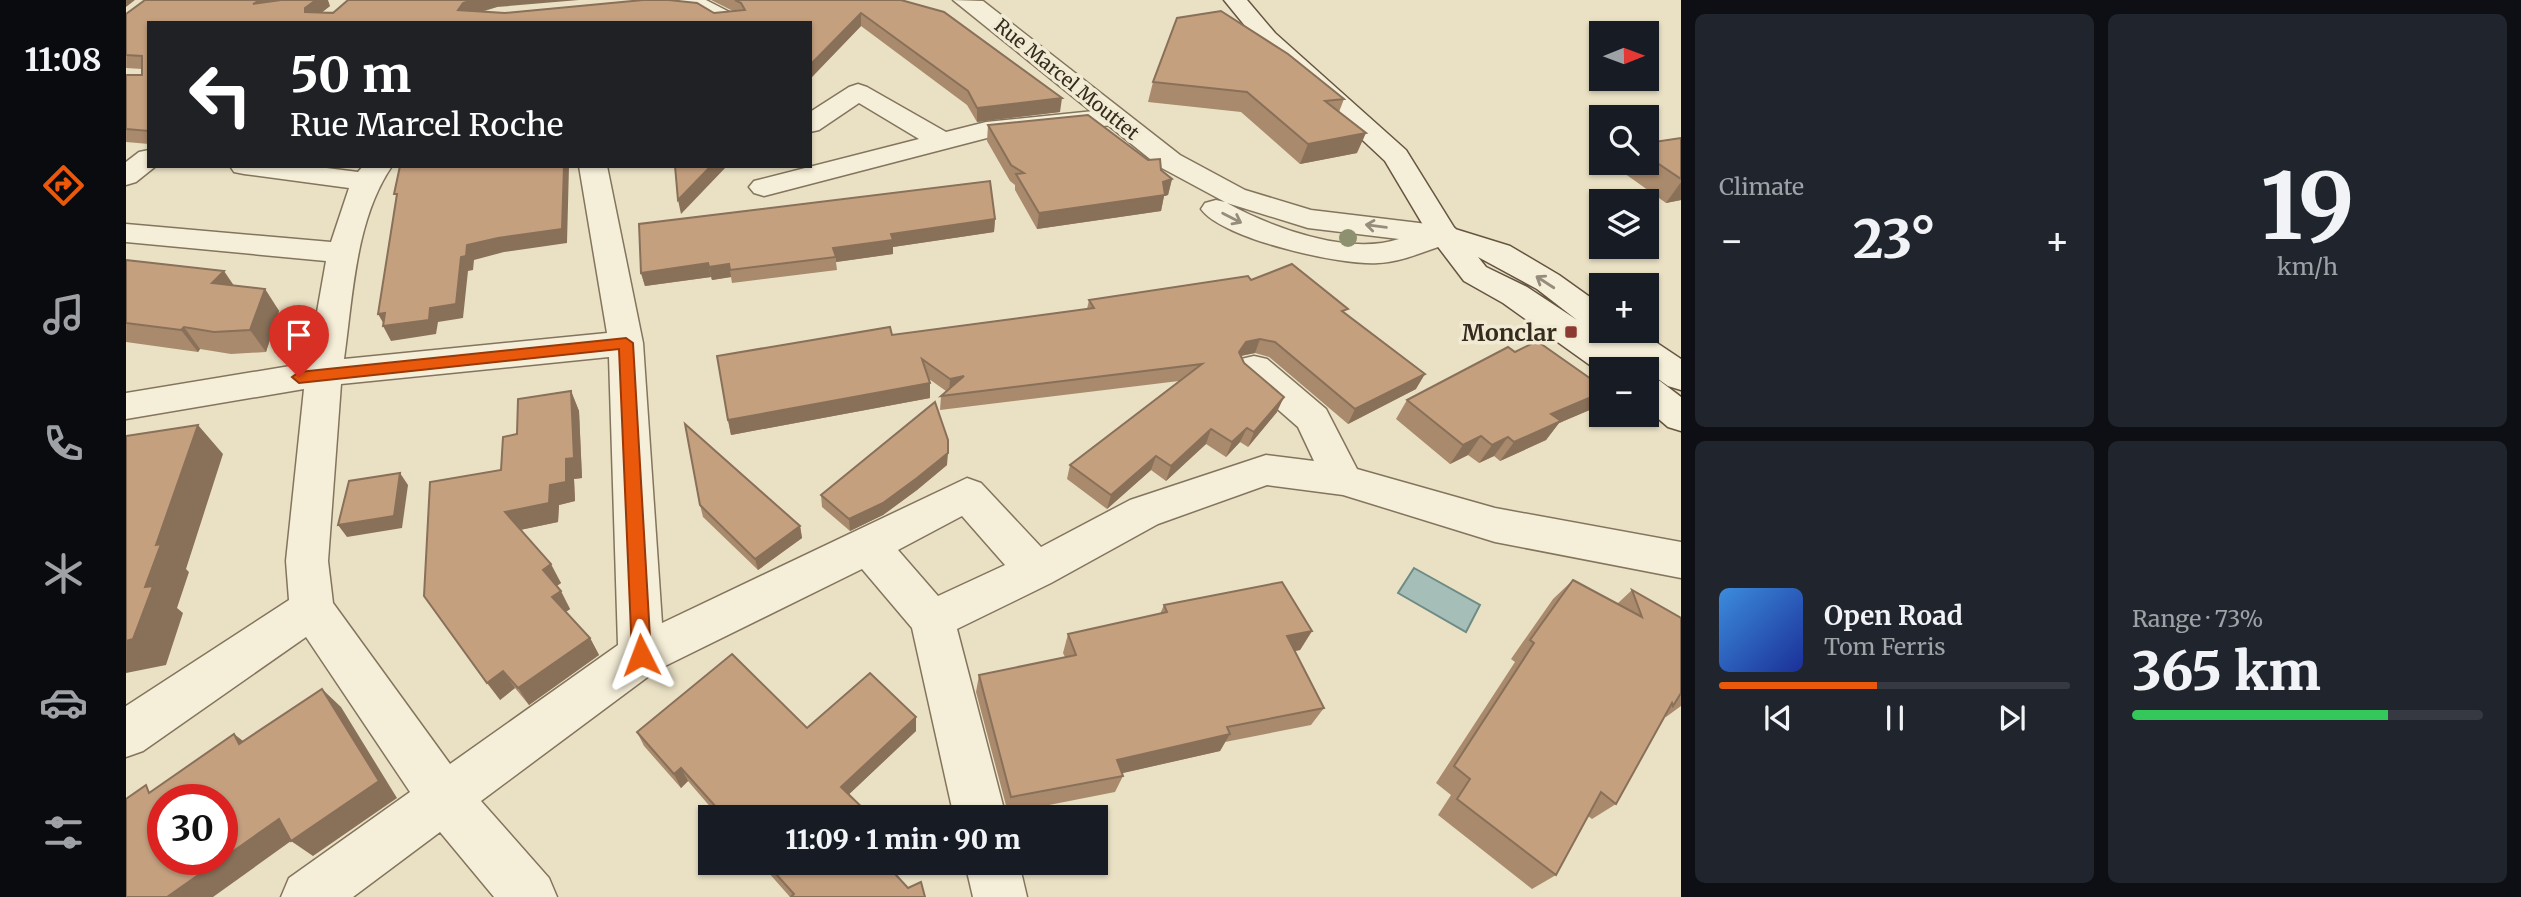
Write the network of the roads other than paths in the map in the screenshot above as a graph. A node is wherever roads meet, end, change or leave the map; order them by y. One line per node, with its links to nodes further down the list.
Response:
1 (964, 0): 5 (street, Rue Marcel Mouttet)
2 (1235, 0): 17 (street)
3 (634, 4): 4 (street)
4 (730, 21)
5 (1113, 117): 8 (street); 17 (street, Rue Marcel Mouttet)
6 (812, 123): 8 (street)
7 (812, 137): 10 (street)
8 (942, 141): 10 (street)
9 (147, 160): 14 (street)
10 (846, 167): 15 (street)
11 (276, 168): 13 (street)
12 (593, 168): 20 (street)
13 (372, 174): 18 (street)
14 (126, 176)
15 (764, 187)
16 (126, 233): 18 (street)
17 (1444, 234): 19 (street, one-way to 17); 22 (street)
18 (343, 253): 24 (street)
19 (1589, 312)
20 (626, 343): 24 (street); 35 (street)
21 (1632, 343): 25 (street)
22 (1604, 357)
23 (1254, 368): 29 (street)
24 (324, 373): 27 (street); 33 (street)
25 (1681, 377)
26 (1659, 399): 28 (street)
27 (126, 406)
28 (1681, 416)
29 (1343, 480): 31 (street); 32 (street)
30 (869, 546): 32 (street); 34 (street); 35 (street)
31 (1681, 560)
32 (1036, 570): 34 (street)
33 (312, 609): 36 (street); 37 (street)
34 (932, 620): 38 (street)
35 (641, 655): 37 (street)
36 (126, 734)
37 (443, 798): 40 (street); 41 (street)
38 (977, 805)
39 (995, 875): 42 (street)
40 (308, 897)
41 (530, 897)
42 (1000, 897)

